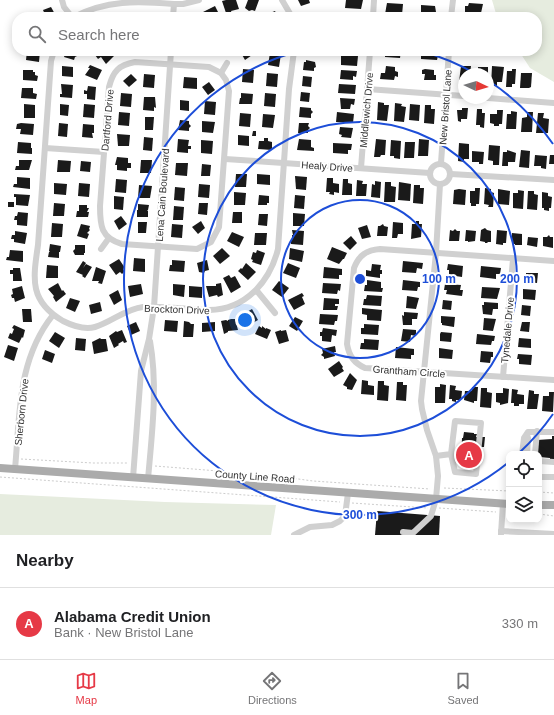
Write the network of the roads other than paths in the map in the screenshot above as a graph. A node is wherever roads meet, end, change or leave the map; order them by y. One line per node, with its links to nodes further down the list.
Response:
1 (62, 0): 7 (street)
2 (199, 0): 6 (street)
3 (282, 0): 10 (street)
4 (374, 0): 11 (street)
5 (452, 0): 12 (street)
6 (174, 4): 8 (street); 9 (street)
7 (69, 12)
8 (83, 12)
9 (173, 12)
10 (289, 12)
11 (373, 12)
12 (451, 12)
13 (52, 56): 26 (street, Brockton Drive)
14 (171, 56): 19 (street, Lena Cain Boulevard)
15 (293, 56): 29 (street, Brockton Drive)
16 (370, 56): 21 (street, Middlewich Drive)
17 (449, 56): 22 (street, New Bristol Lane)
18 (227, 63): 20 (street)
19 (170, 64): 20 (street, Dartford Drive); 27 (street, Dartford Drive); 37 (street, Lena Cain Boulevard)
20 (221, 73): 28 (street)
21 (367, 89): 22 (street); 31 (street, Middlewich Drive)
22 (446, 95): 23 (street); 30 (street, New Bristol Lane)
23 (458, 96)
24 (494, 98): 25 (street)
25 (554, 102)
26 (46, 148): 27 (street); 45 (street, Brockton Drive)
27 (104, 152): 36 (street, Dartford Drive)
28 (224, 159): 29 (street, Healy Drive); 37 (street)
29 (284, 163): 31 (street, Healy Drive); 42 (street, Brockton Drive)
30 (440, 163): 32 (street); 33 (street)
31 (361, 168): 32 (street, Healy Drive)
32 (430, 174): 35 (street)
33 (451, 174): 34 (street); 35 (street)
34 (554, 180)
35 (440, 184): 39 (street)
36 (109, 238): 37 (street); 38 (street)
37 (158, 247): 43 (street, Lena Cain Boulevard)
38 (101, 249)
39 (436, 253): 40 (street, Grantham Circle); 47 (street); 47 (street, Grantham Circle)
40 (513, 259): 41 (street, Grantham Circle); 48 (street, Tynedale Drive)
41 (554, 261)
42 (257, 291): 43 (street, Brockton Drive); 44 (street)
43 (154, 307): 45 (street, Brockton Drive); 46 (street, Lena Cain Boulevard)
44 (275, 313)
45 (53, 315): 61 (street, Sherborn Drive)
46 (149, 339): 63 (street, Lena Cain Boulevard); 65 (street, Lena Cain Boulevard)
47 (424, 372): 48 (street, Grantham Circle); 57 (street)
48 (503, 377): 49 (street, Grantham Circle)
49 (554, 380)
50 (537, 431): 51 (street); 52 (street); 55 (street)
51 (554, 432)
52 (527, 435): 53 (street); 54 (street)
53 (522, 451)
54 (527, 451)
55 (535, 451)
56 (451, 454): 56 (street); 57 (street)
57 (436, 456): 67 (street)
58 (542, 461): 59 (street)
59 (554, 462)
60 (0, 468): 61 (main road, County Line Road)
61 (15, 469): 63 (main road, County Line Road)
62 (542, 477): 64 (street)
63 (133, 478): 65 (main road, County Line Road)
64 (554, 478)
65 (148, 479): 66 (main road, County Line Road)
66 (348, 493): 67 (main road, County Line Road); 75 (street)
67 (436, 499): 68 (main road, County Line Road); 71 (street)
68 (506, 504): 72 (street)
69 (542, 505): 70 (main road)
70 (554, 506)
71 (403, 532)
72 (501, 533): 73 (street)
73 (547, 534): 74 (street)
74 (554, 534)
75 (294, 535)

